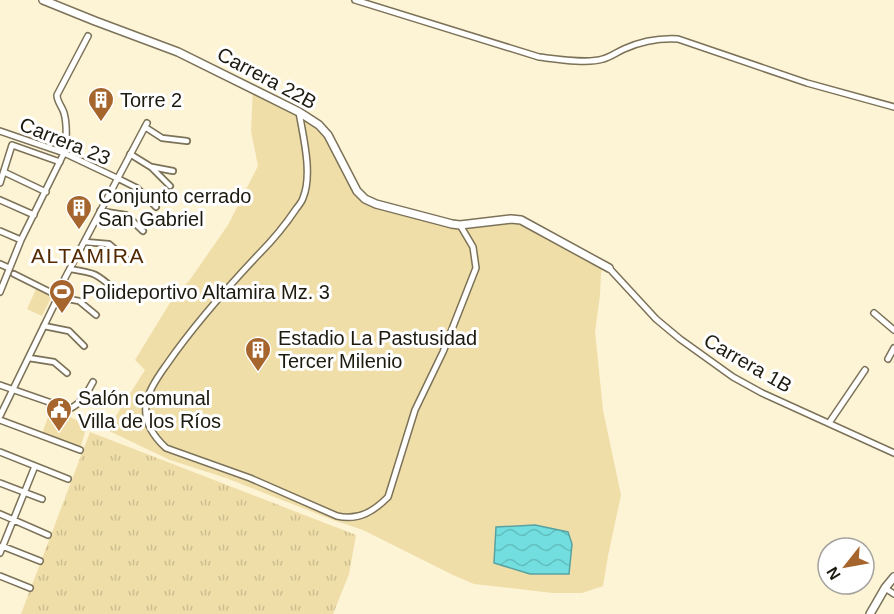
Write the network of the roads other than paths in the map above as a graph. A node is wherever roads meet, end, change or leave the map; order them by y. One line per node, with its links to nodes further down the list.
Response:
1 (43, 0): 5 (street, Carrera 22B)
2 (355, 0): 4 (street)
3 (88, 36): 9 (street)
4 (894, 107)
5 (299, 112): 23 (street, Carrera 22B); 23 (street)
6 (146, 125): 8 (street); 10 (street)
7 (0, 131): 9 (street, Carrera 23)
8 (187, 141)
9 (64, 153): 11 (street); 15 (street, Carrera 23)
10 (130, 154): 12 (street); 15 (street)
11 (60, 162): 14 (street); 18 (street)
12 (151, 167): 13 (street); 17 (street)
13 (173, 171)
14 (4, 172): 16 (street); 18 (street)
15 (119, 178): 20 (street); 21 (street)
16 (0, 183)
17 (170, 186)
18 (46, 192): 22 (street)
19 (0, 200): 22 (street)
20 (156, 207)
21 (100, 211): 25 (street); 27 (street)
22 (34, 215): 26 (street)
23 (460, 225): 31 (street, Carrera 22B)
24 (0, 231): 26 (street)
25 (143, 231)
26 (21, 240): 30 (street)
27 (85, 242): 28 (street); 32 (street)
28 (130, 262)
29 (0, 264): 30 (street)
30 (9, 268): 35 (street)
31 (609, 268): 51 (street, Carrera 1B)
32 (70, 269): 34 (street); 36 (street)
33 (14, 274): 36 (street)
34 (115, 290)
35 (0, 292)
36 (58, 297): 38 (street); 39 (street)
37 (874, 313): 40 (street)
38 (96, 315)
39 (44, 326): 41 (street); 43 (street)
40 (894, 330)
41 (84, 345)
42 (894, 348): 44 (street)
43 (29, 358): 46 (street); 49 (street)
44 (888, 359)
45 (865, 370): 51 (street)
46 (67, 373)
47 (93, 382): 49 (street)
48 (0, 385): 49 (street)
49 (13, 391): 50 (street)
50 (0, 418): 52 (street)
51 (829, 423): 53 (street, Carrera 1B)
52 (80, 450)
53 (893, 451)
54 (0, 452): 55 (street)
55 (35, 466): 56 (street); 58 (street)
56 (68, 479)
57 (0, 483): 58 (street)
58 (25, 492): 59 (street); 61 (street)
59 (42, 500)
60 (0, 514): 61 (street)
61 (13, 520): 62 (street); 63 (street)
62 (48, 535)
63 (1, 546): 64 (street); 65 (street)
64 (0, 553)
65 (40, 561)
66 (0, 576): 68 (street)
67 (894, 577): 69 (street)
68 (30, 588)
69 (885, 588): 70 (street); 71 (street)
70 (894, 594)
71 (870, 614)

